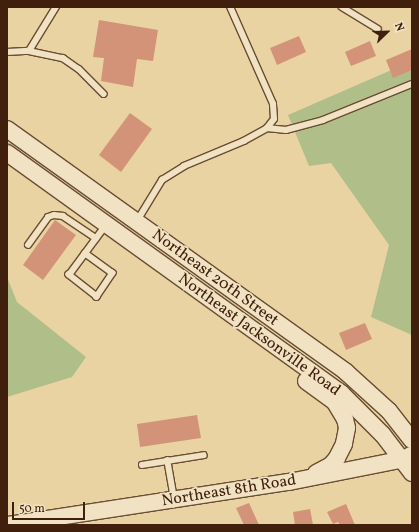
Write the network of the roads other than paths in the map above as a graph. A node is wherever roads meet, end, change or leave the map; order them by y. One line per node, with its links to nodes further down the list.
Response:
1 (56, 7): 5 (lane)
2 (230, 7): 9 (lane)
3 (342, 7): 4 (lane)
4 (378, 29)
5 (29, 51): 6 (lane); 8 (lane)
6 (7, 52)
7 (412, 84): 9 (lane)
8 (104, 94)
9 (267, 128): 12 (lane)
10 (7, 129): 12 (main road, Northeast 20th Street)
11 (8, 155): 13 (main road, Northeast Jacksonville Road)
12 (136, 222): 15 (main road); 19 (main road, Northeast 20th Street)
13 (106, 224): 14 (lane); 15 (main road, Northeast Jacksonville Road)
14 (96, 238): 16 (lane); 17 (lane)
15 (125, 238): 18 (main road, Northeast Jacksonville Road)
16 (28, 245)
17 (85, 253): 17 (lane)
18 (270, 342): 21 (main road, Northeast Jacksonville Road); 25 (main road)
19 (412, 440)
20 (204, 455): 22 (lane)
21 (409, 458): 24 (main road, Northeast Jacksonville Road); 25 (main road, Northeast 8th Road)
22 (166, 461): 23 (lane); 26 (lane)
23 (142, 465)
24 (412, 473)
25 (304, 480): 26 (main road, Northeast 8th Road)
26 (174, 499): 27 (main road, Northeast 8th Road)
27 (7, 525)

